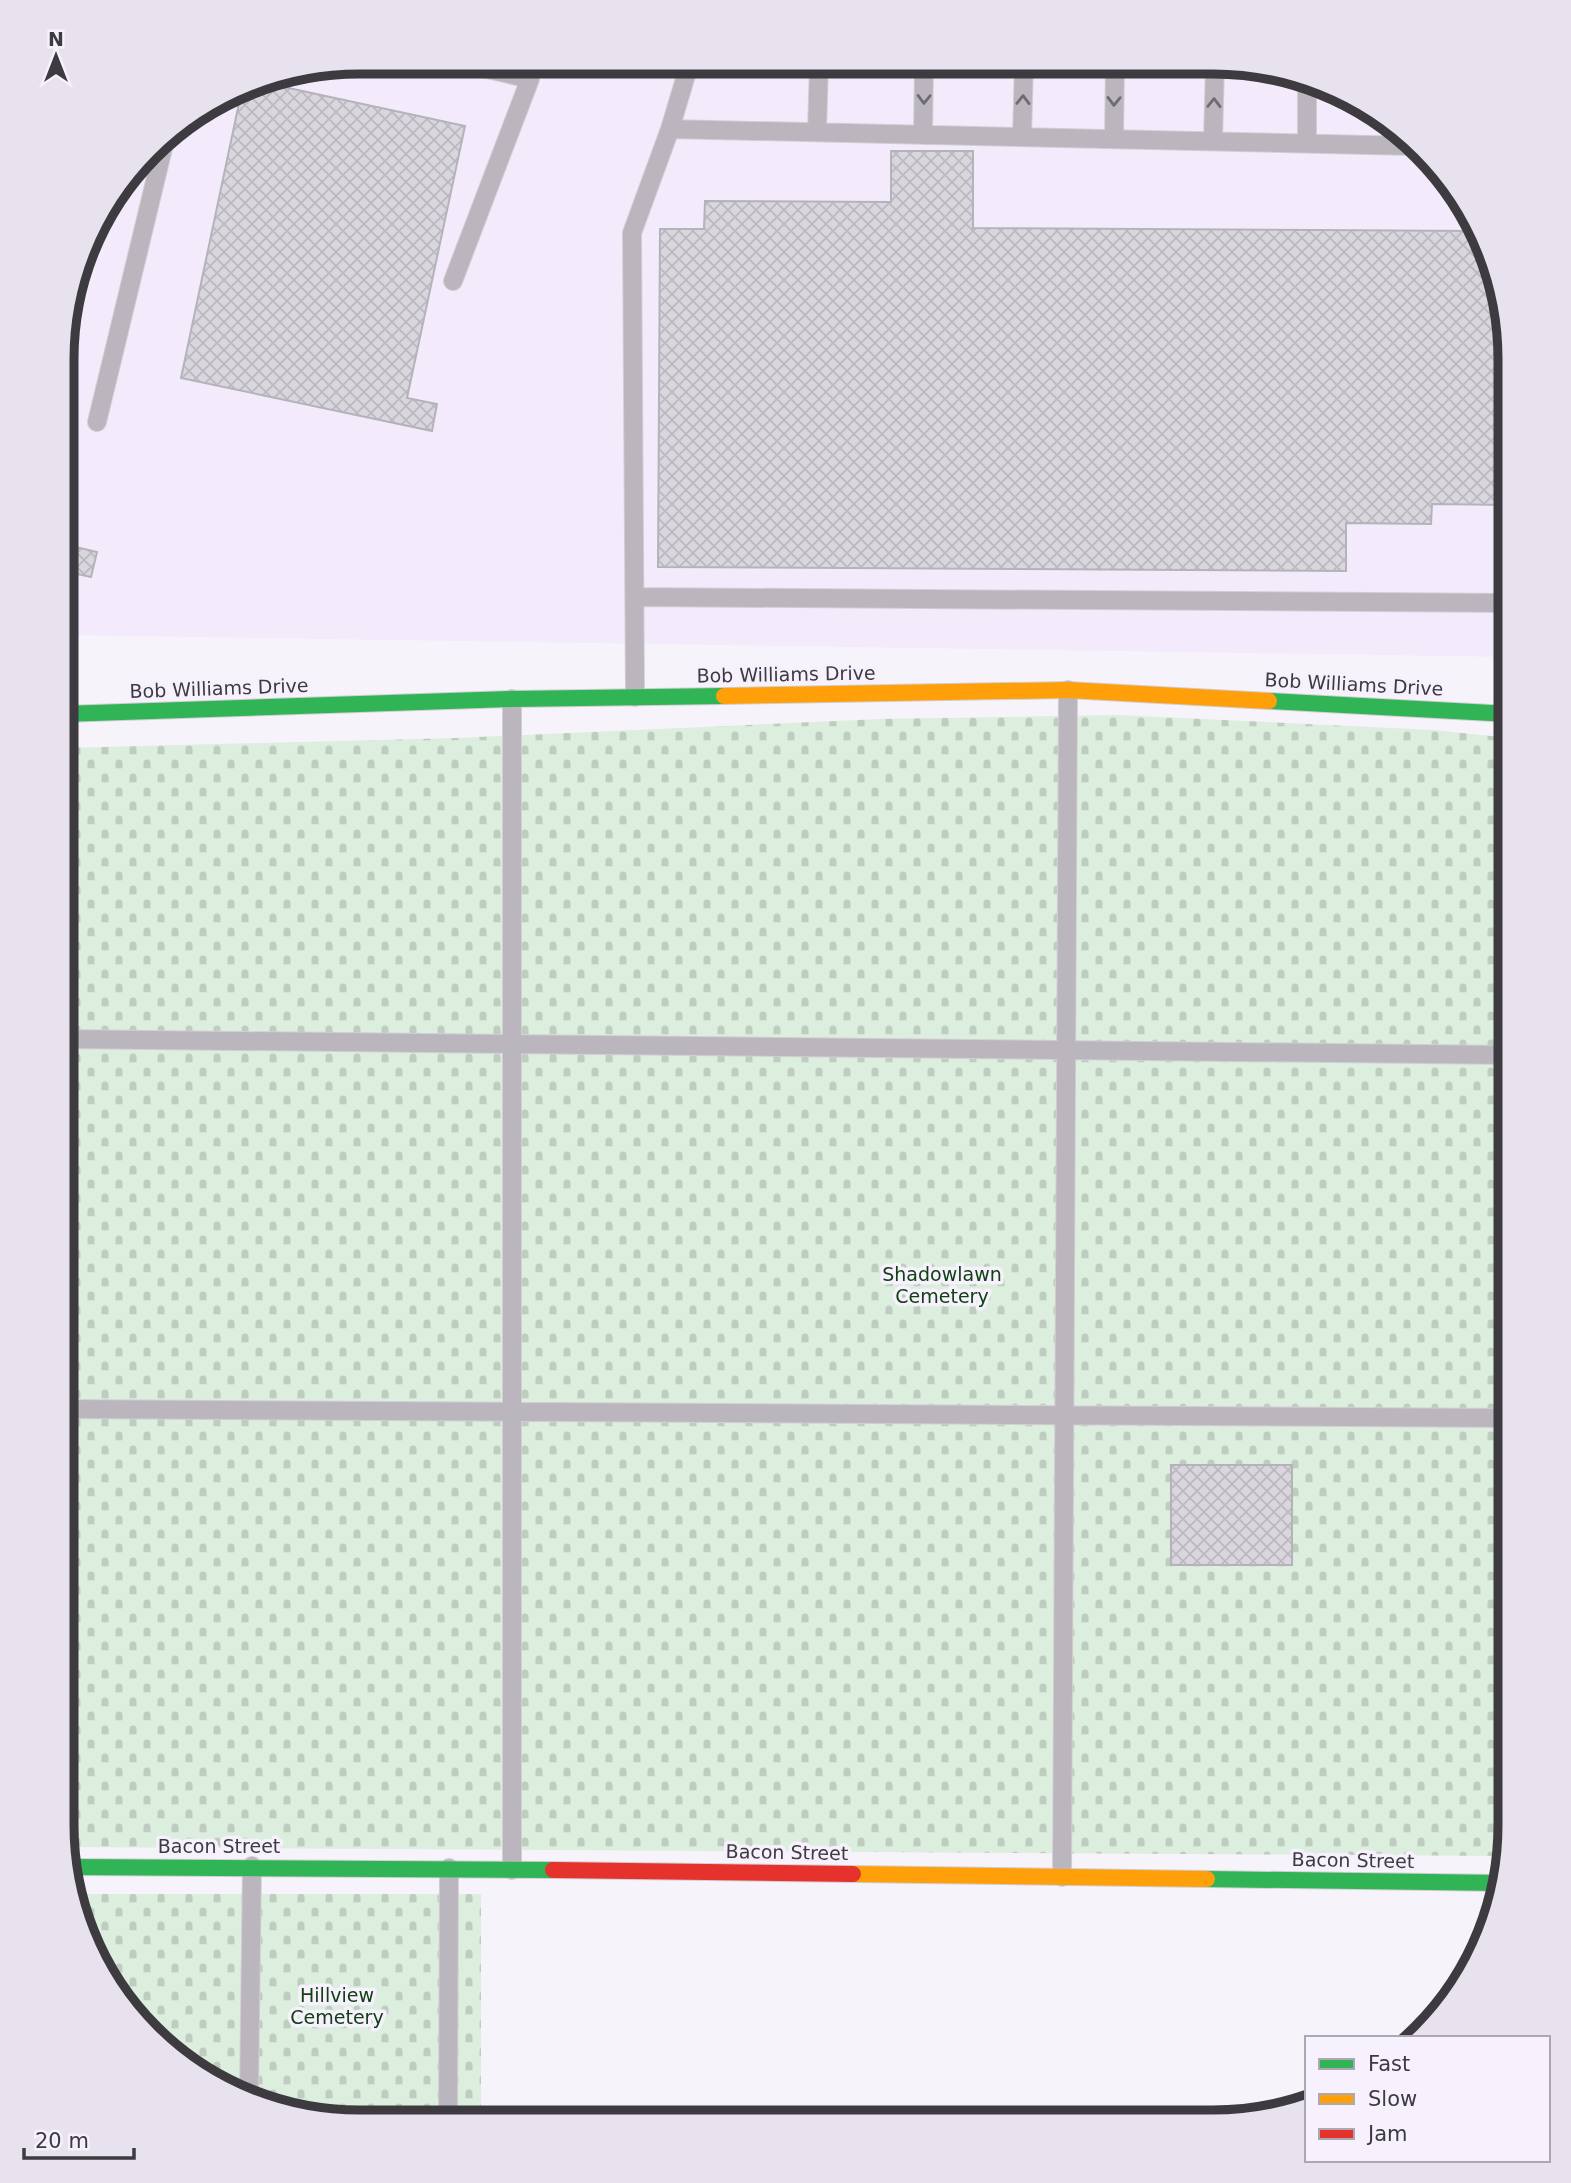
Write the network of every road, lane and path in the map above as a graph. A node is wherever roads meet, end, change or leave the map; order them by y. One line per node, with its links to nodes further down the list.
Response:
1 (509, 74): 9 (lane)
2 (532, 74): 9 (lane)
3 (686, 74): 11 (lane)
4 (819, 74): 12 (lane)
5 (924, 74): 13 (lane, one-way to 13)
6 (1024, 74): 14 (lane, one-way to 6)
7 (1115, 74): 15 (lane, one-way to 15)
8 (1215, 74): 16 (lane, one-way to 8)
9 (530, 79): 20 (lane)
10 (1307, 90): 17 (lane)
11 (670, 129): 12 (lane); 22 (lane)
12 (817, 132): 13 (lane)
13 (923, 135): 14 (lane)
14 (1022, 137): 15 (lane)
15 (1114, 139): 16 (lane)
16 (1213, 141): 17 (lane)
17 (1307, 143): 18 (lane)
18 (1399, 143)
19 (162, 152): 21 (lane)
20 (453, 281)
21 (97, 422)
22 (635, 597): 23 (lane); 25 (lane)
23 (1498, 603)
24 (1068, 690): 25 (street, Bob Williams Drive); 27 (street, Bob Williams Drive); 31 (lane)
25 (635, 697): 26 (street, Bob Williams Drive)
26 (512, 699): 28 (street, Bob Williams Drive); 30 (lane)
27 (1498, 713)
28 (74, 714)
29 (74, 1039): 30 (lane)
30 (512, 1044): 31 (lane); 34 (lane)
31 (1066, 1050): 32 (lane); 35 (lane)
32 (1498, 1055)
33 (74, 1409): 34 (lane)
34 (512, 1411): 35 (lane); 40 (lane)
35 (1064, 1416): 36 (lane); 41 (lane)
36 (1498, 1418)
37 (252, 1866): 38 (street, Bacon Street); 39 (street, Bacon Street); 43 (lane)
38 (77, 1867)
39 (449, 1868): 40 (street, Bacon Street); 44 (lane)
40 (512, 1870): 41 (street, Bacon Street)
41 (1062, 1877): 42 (street, Bacon Street)
42 (1491, 1883)
43 (249, 2088)
44 (448, 2110)

